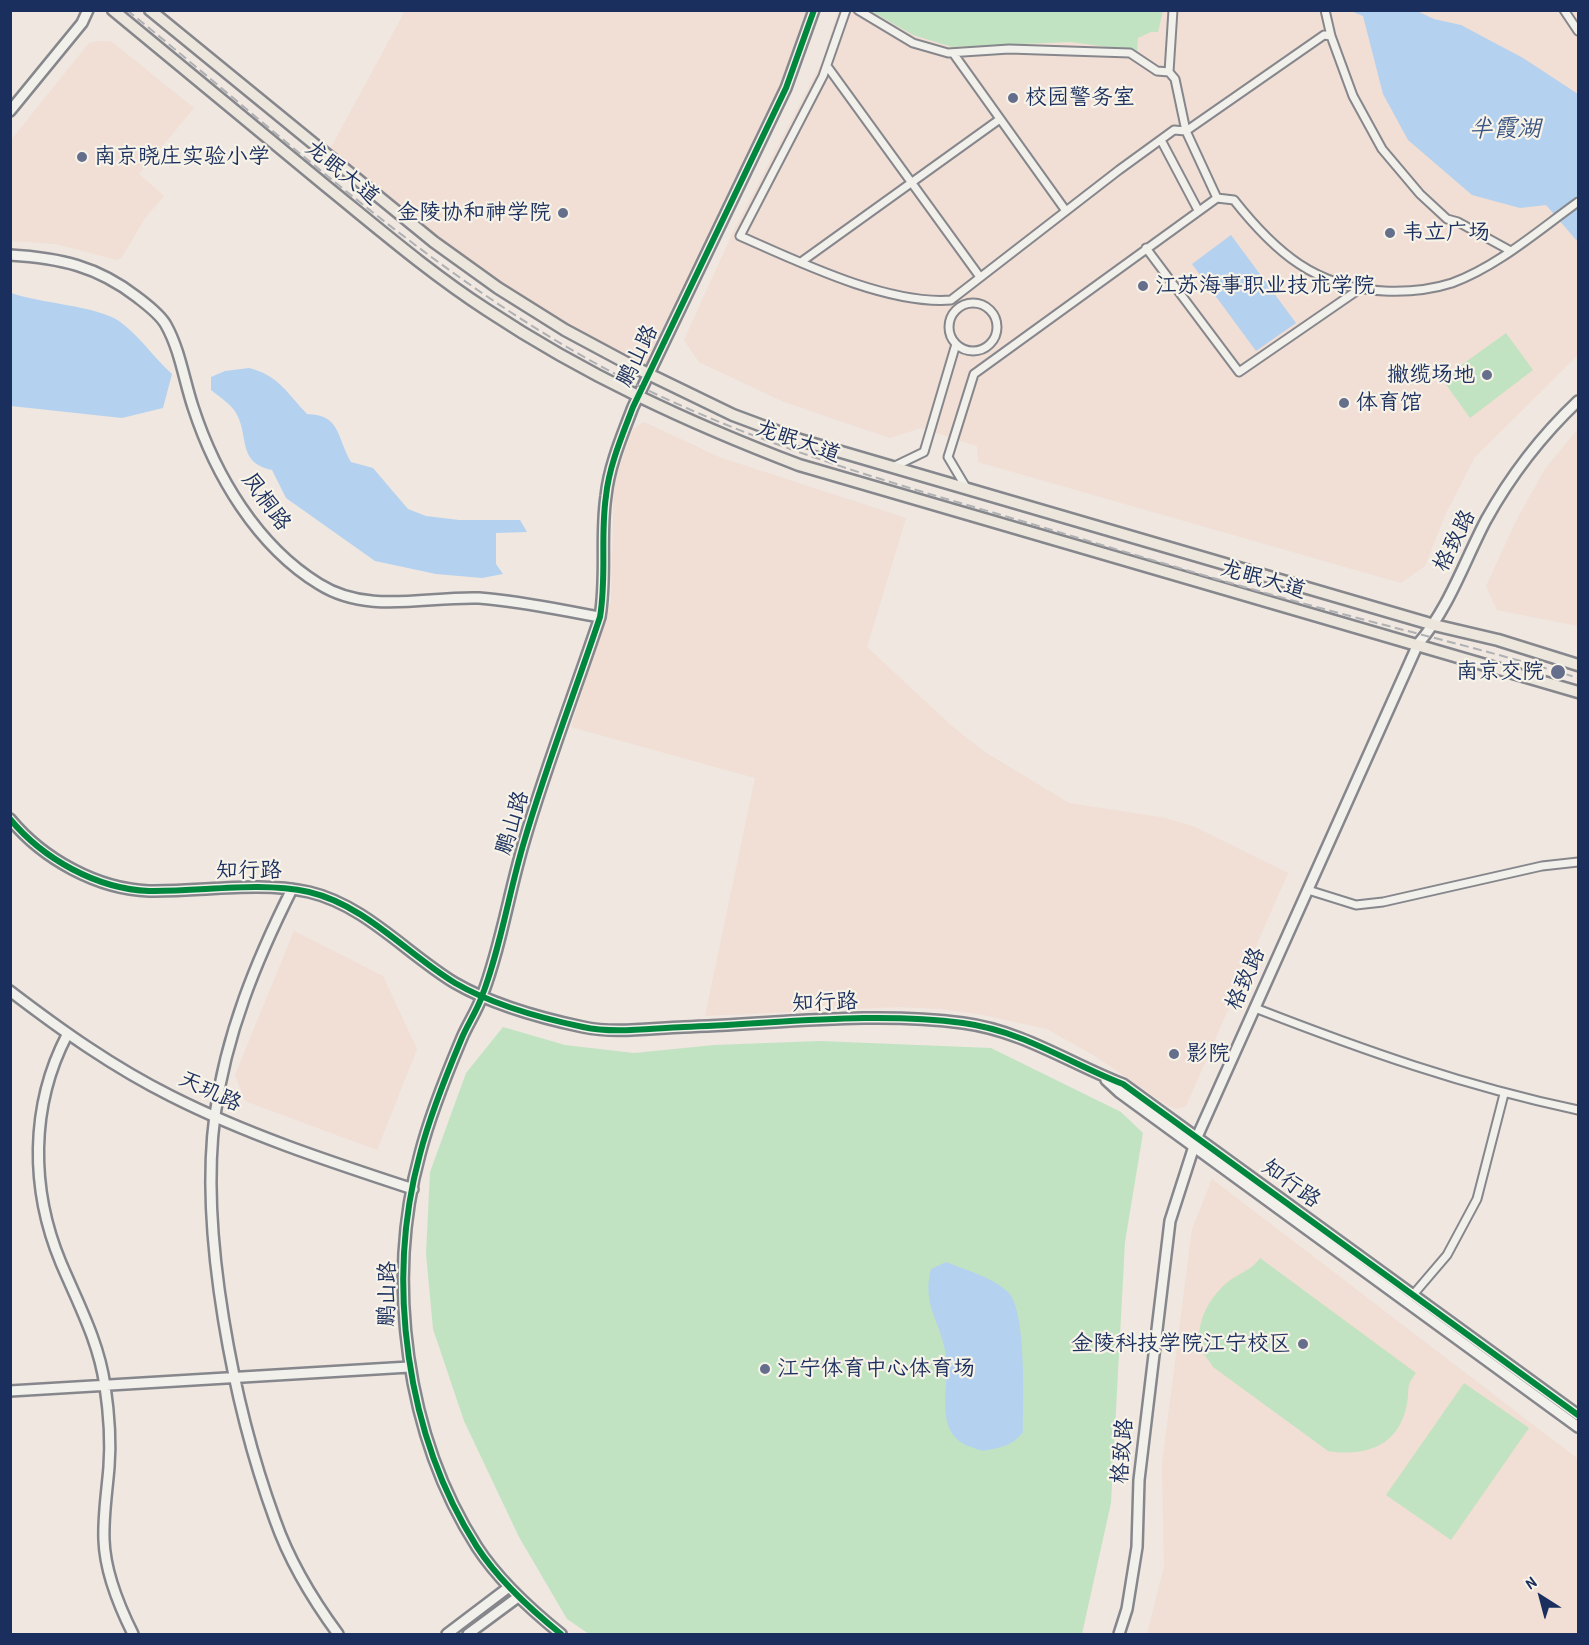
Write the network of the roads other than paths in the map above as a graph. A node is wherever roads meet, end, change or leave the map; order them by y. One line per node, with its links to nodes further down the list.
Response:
1 (88, 10): 15 (street)
2 (113, 10): 36 (main road, 龙眠大道)
3 (150, 10): 35 (main road, 龙眠大道)
4 (814, 10): 35 (street, 鹏山路)
5 (846, 10): 13 (street)
6 (858, 10): 12 (street)
7 (1173, 10): 14 (street)
8 (1325, 10): 11 (street)
9 (1564, 10): 10 (street)
10 (1578, 31)
11 (1331, 36): 17 (street); 25 (street)
12 (953, 53): 14 (street); 16 (street)
13 (827, 66): 19 (street); 27 (street)
14 (1169, 72): 17 (street)
15 (10, 111)
16 (1000, 119): 19 (street); 23 (street)
17 (1186, 131): 18 (street); 20 (street)
18 (1161, 140): 22 (street); 23 (street)
19 (911, 183): 27 (street); 28 (street)
20 (1217, 198): 22 (street); 29 (street)
21 (1578, 202): 25 (street)
22 (1198, 210): 24 (street)
23 (1066, 211): 28 (street)
24 (1146, 248): 29 (street); 34 (street)
25 (1509, 250): 29 (street)
26 (10, 255): 40 (street, 凤桐路)
27 (801, 262): 30 (street)
28 (980, 277): 30 (street)
29 (1358, 290)
30 (951, 300): 31 (street)
31 (956, 309): 32 (street); 33 (street)
32 (956, 344): 33 (street); 38 (street)
33 (987, 346): 34 (street)
34 (996, 358): 39 (street)
35 (649, 374): 36 (street, 鹏山路); 38 (main road, 龙眠大道)
36 (638, 397): 40 (street, 鹏山路); 42 (main road, 龙眠大道)
37 (1578, 402): 41 (street, 格致路)
38 (893, 466): 39 (main road, 龙眠大道)
39 (967, 489): 41 (main road, 龙眠大道)
40 (600, 617): 50 (street, 鹏山路)
41 (1434, 625): 42 (street, 格致路); 43 (main road, 龙眠大道)
42 (1418, 644): 44 (main road, 龙眠大道); 48 (street, 格致路)
43 (1578, 664)
44 (1578, 692)
45 (10, 819): 47 (street, 知行路)
46 (1578, 862): 48 (street)
47 (292, 889): 50 (street, 知行路); 56 (street)
48 (1308, 890): 51 (street, 格致路)
49 (10, 991): 52 (street, 天玑路)
50 (482, 996): 53 (street, 知行路); 59 (street, 鹏山路)
51 (1255, 1008): 54 (street); 57 (street, 格致路)
52 (67, 1035): 56 (street, 天玑路); 63 (street)
53 (1102, 1076): 57 (street, 知行路); 58 (street, 知行路)
54 (1504, 1094): 55 (street); 60 (street)
55 (1578, 1110)
56 (215, 1116): 59 (street, 天玑路); 62 (street)
57 (1197, 1137): 58 (street, 格致路); 60 (street, 知行路)
58 (1194, 1147): 66 (street, 知行路); 74 (street, 格致路)
59 (413, 1189): 61 (street, 鹏山路)
60 (1412, 1296): 65 (street, 知行路)
61 (409, 1368): 62 (street); 67 (street, 鹏山路)
62 (235, 1377): 63 (street); 70 (street)
63 (105, 1385): 64 (street); 69 (street)
64 (10, 1391)
65 (1578, 1415)
66 (1578, 1427)
67 (509, 1587): 68 (street, 鹏山路); 71 (street)
68 (518, 1597): 72 (street); 73 (street, 鹏山路)
69 (133, 1635)
70 (338, 1635)
71 (447, 1635)
72 (468, 1635)
73 (561, 1635)
74 (1119, 1635)

